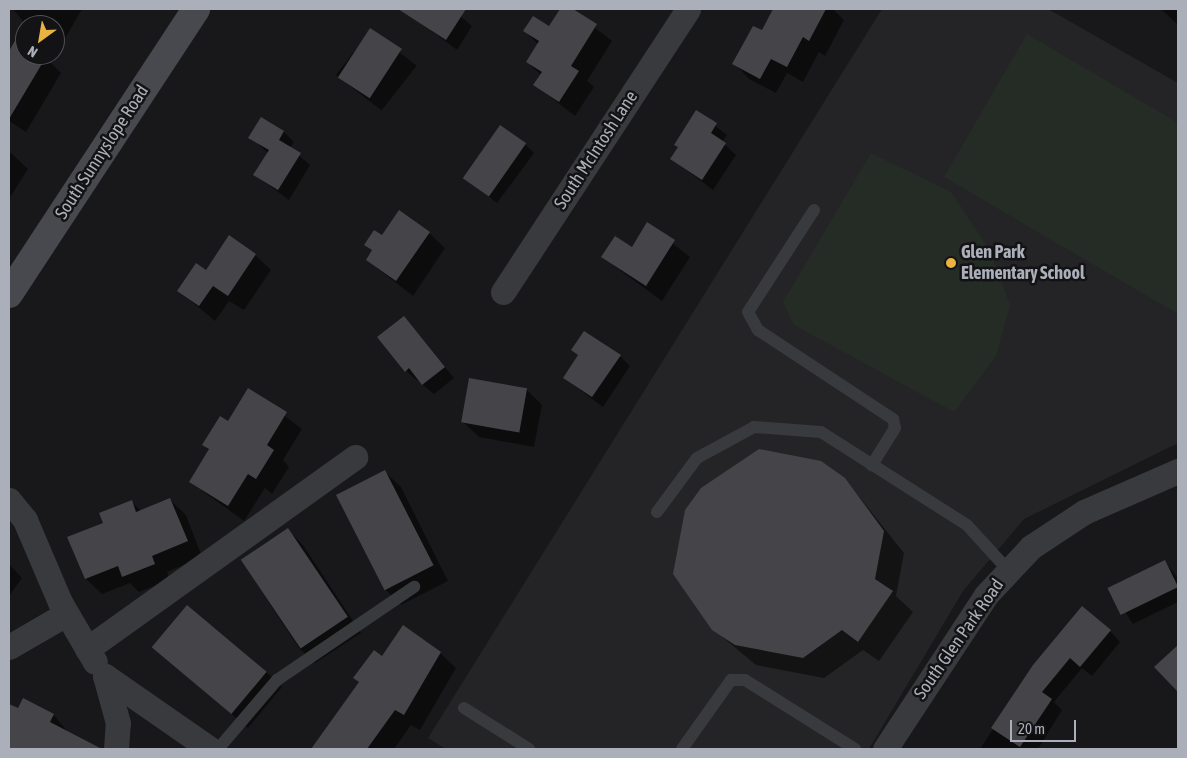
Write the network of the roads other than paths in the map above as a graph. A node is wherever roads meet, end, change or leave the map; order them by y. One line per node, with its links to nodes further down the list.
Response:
1 (196, 9): 5 (street, South Sunnyslope Road)
2 (688, 9): 4 (street, South McIntosh Lane)
3 (814, 210): 7 (lane)
4 (503, 292)
5 (9, 294)
6 (355, 457): 15 (street)
7 (872, 465): 10 (lane); 11 (lane)
8 (1178, 471): 11 (street, South Glen Park Road)
9 (9, 500): 13 (street)
10 (657, 512)
11 (1008, 570): 24 (street, South Glen Park Road)
12 (414, 587): 20 (lane)
13 (66, 614): 14 (street); 15 (street)
14 (9, 647)
15 (87, 649): 16 (street)
16 (104, 676): 18 (street); 19 (street)
17 (464, 708): 21 (lane)
18 (116, 749)
19 (210, 749)
20 (218, 749)
21 (529, 749)
22 (682, 749): 23 (lane)
23 (855, 749)
24 (885, 749)

